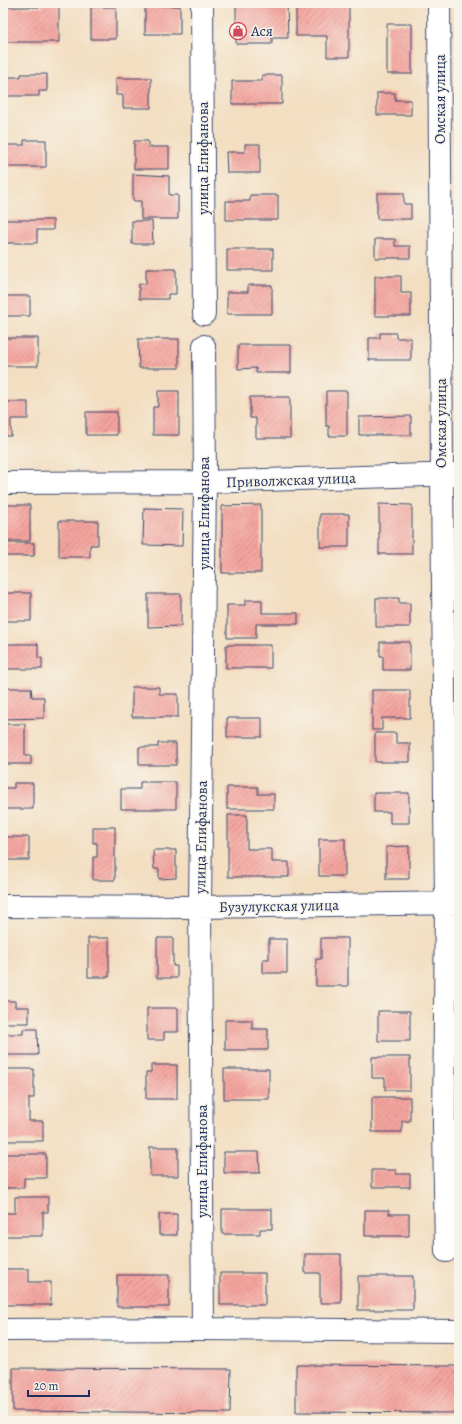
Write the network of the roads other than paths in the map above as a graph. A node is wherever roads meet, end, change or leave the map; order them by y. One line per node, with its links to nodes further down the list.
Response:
1 (202, 3): 3 (street, улица Епифанова)
2 (439, 3): 5 (street, Омская улица)
3 (204, 314)
4 (204, 346): 6 (street, улица Епифанова)
5 (450, 475): 6 (street, Приволжская улица); 8 (street, Омская улица)
6 (205, 482): 7 (street, Приволжская улица); 11 (street, улица Епифанова)
7 (3, 483)
8 (451, 694): 9 (street, Омская улица)
9 (452, 903): 11 (street, Бузулукская улица); 12 (street, Омская улица)
10 (3, 906): 11 (street, Бузулукская улица)
11 (200, 907): 14 (street, улица Епифанова)
12 (452, 1126): 13 (street, Омская улица)
13 (446, 1251)
14 (203, 1329): 15 (street); 16 (street)
15 (3, 1330)
16 (459, 1331)

